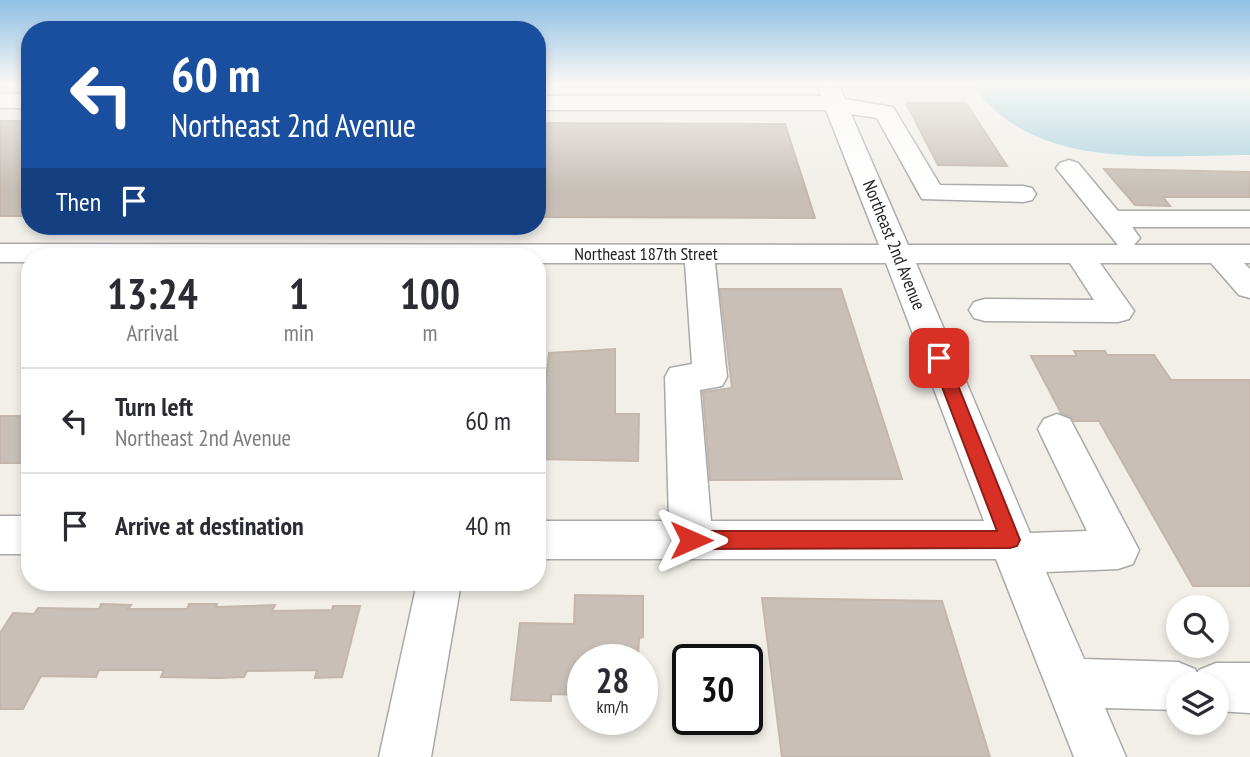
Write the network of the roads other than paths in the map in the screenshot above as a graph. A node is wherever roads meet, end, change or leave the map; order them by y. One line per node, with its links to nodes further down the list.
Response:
1 (849, 119): 5 (street, Northeast 2nd Avenue)
2 (889, 119): 5 (street)
3 (1069, 168): 6 (street)
4 (1023, 194): 5 (street)
5 (904, 199): 11 (street, Northeast 2nd Avenue)
6 (1111, 219): 7 (street); 13 (street)
7 (1250, 219)
8 (0, 253): 9 (street, Northeast 187th Street)
9 (21, 253)
10 (699, 254): 11 (street, Northeast 187th Street); 16 (street, Northeast 187th Street); 23 (street)
11 (899, 254): 12 (street, Northeast 187th Street); 24 (street, Northeast 2nd Avenue)
12 (1079, 254): 13 (street, Northeast 187th Street); 18 (street)
13 (1139, 254): 14 (street, Northeast 187th Street)
14 (1219, 254): 15 (street, Northeast 187th Street); 17 (street)
15 (1250, 254)
16 (546, 256)
17 (1250, 288)
18 (985, 310)
19 (1057, 429): 24 (street)
20 (0, 535): 21 (street)
21 (21, 535)
22 (546, 540): 23 (street)
23 (691, 540): 24 (street)
24 (1013, 546): 26 (street, Northeast 2nd Avenue)
25 (437, 591): 30 (street)
26 (1069, 683): 27 (street); 31 (street, Northeast 2nd Avenue)
27 (1166, 686)
28 (1229, 687): 29 (street)
29 (1250, 688)
30 (405, 757)
31 (1100, 757)

